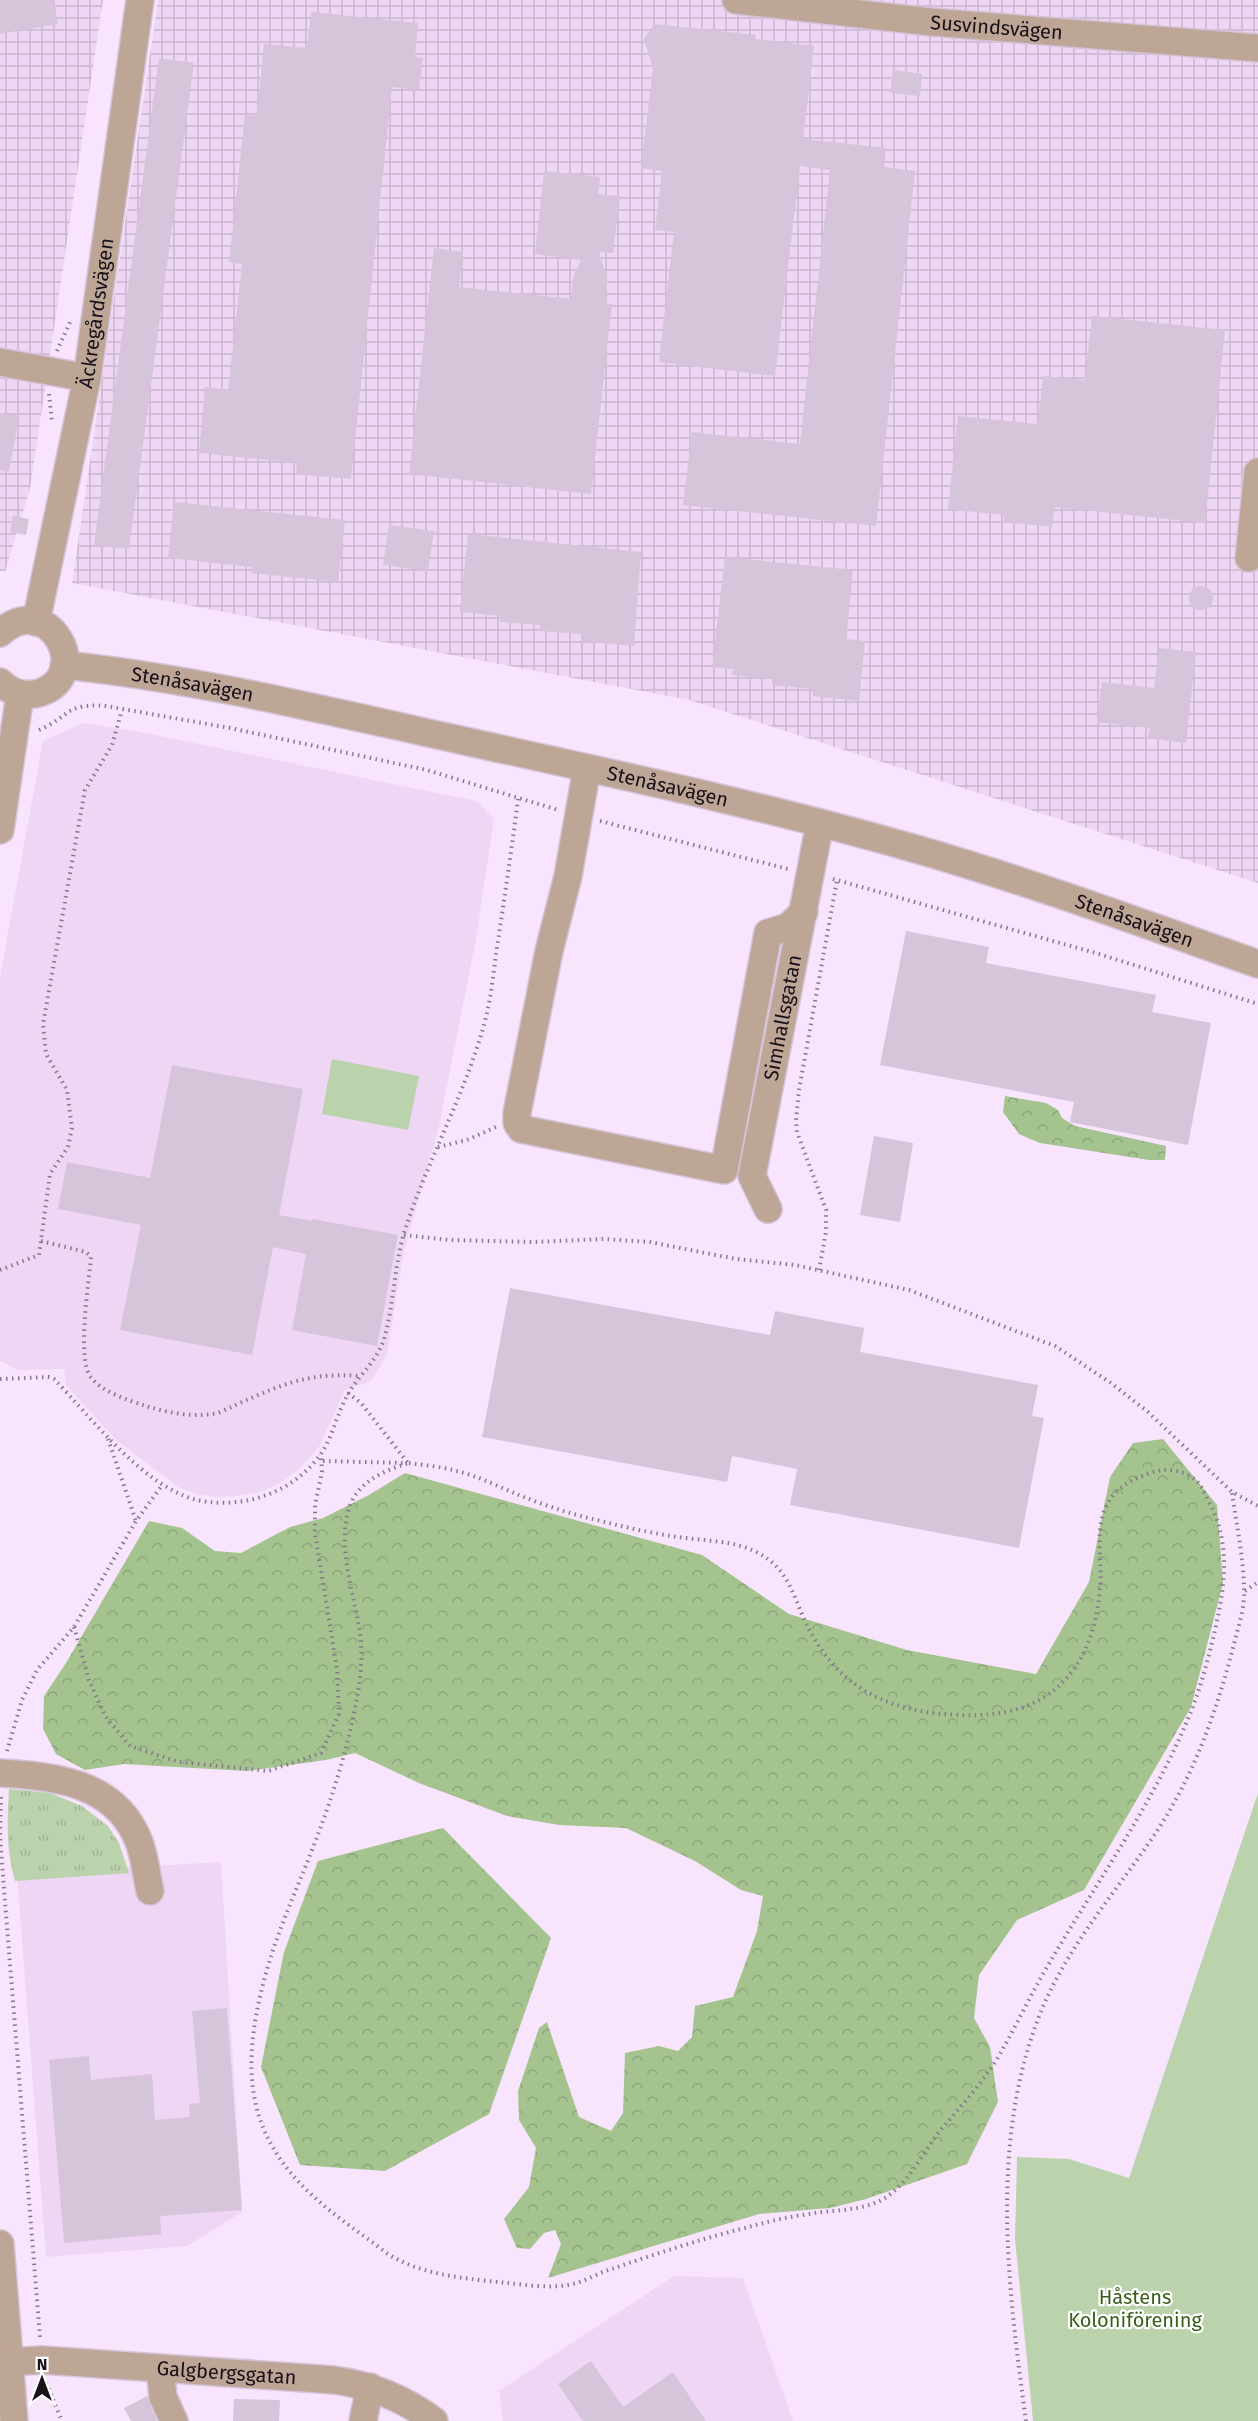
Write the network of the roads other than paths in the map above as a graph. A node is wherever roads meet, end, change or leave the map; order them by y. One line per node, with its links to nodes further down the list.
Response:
1 (140, 0): 5 (street, Äckregårdsvägen)
2 (736, 0): 3 (street, Susvindsvägen)
3 (1258, 48)
4 (0, 362): 5 (street)
5 (87, 378): 8 (street, Äckregårdsvägen)
6 (1257, 488): 7 (street)
7 (1249, 558)
8 (36, 622): 9 (street); 10 (street)
9 (0, 633)
10 (64, 664): 11 (street); 12 (street, Stenåsavägen)
11 (10, 688): 14 (street)
12 (587, 768): 13 (street, Stenåsavägen); 15 (street)
13 (820, 823): 15 (street, Simhallsgatan); 16 (street, Stenåsavägen)
14 (0, 830)
15 (804, 912): 17 (street, Simhallsgatan)
16 (1258, 964)
17 (768, 1209)
18 (2, 1773): 19 (street)
19 (150, 1891)
20 (0, 2244): 21 (street)
21 (9, 2362): 22 (street, Galgbergsgatan); 24 (street)
22 (160, 2369): 23 (street, Galgbergsgatan); 25 (street)
23 (370, 2387): 26 (street); 27 (street, Galgbergsgatan)
24 (14, 2421)
25 (174, 2421)
26 (363, 2421)
27 (434, 2421)

